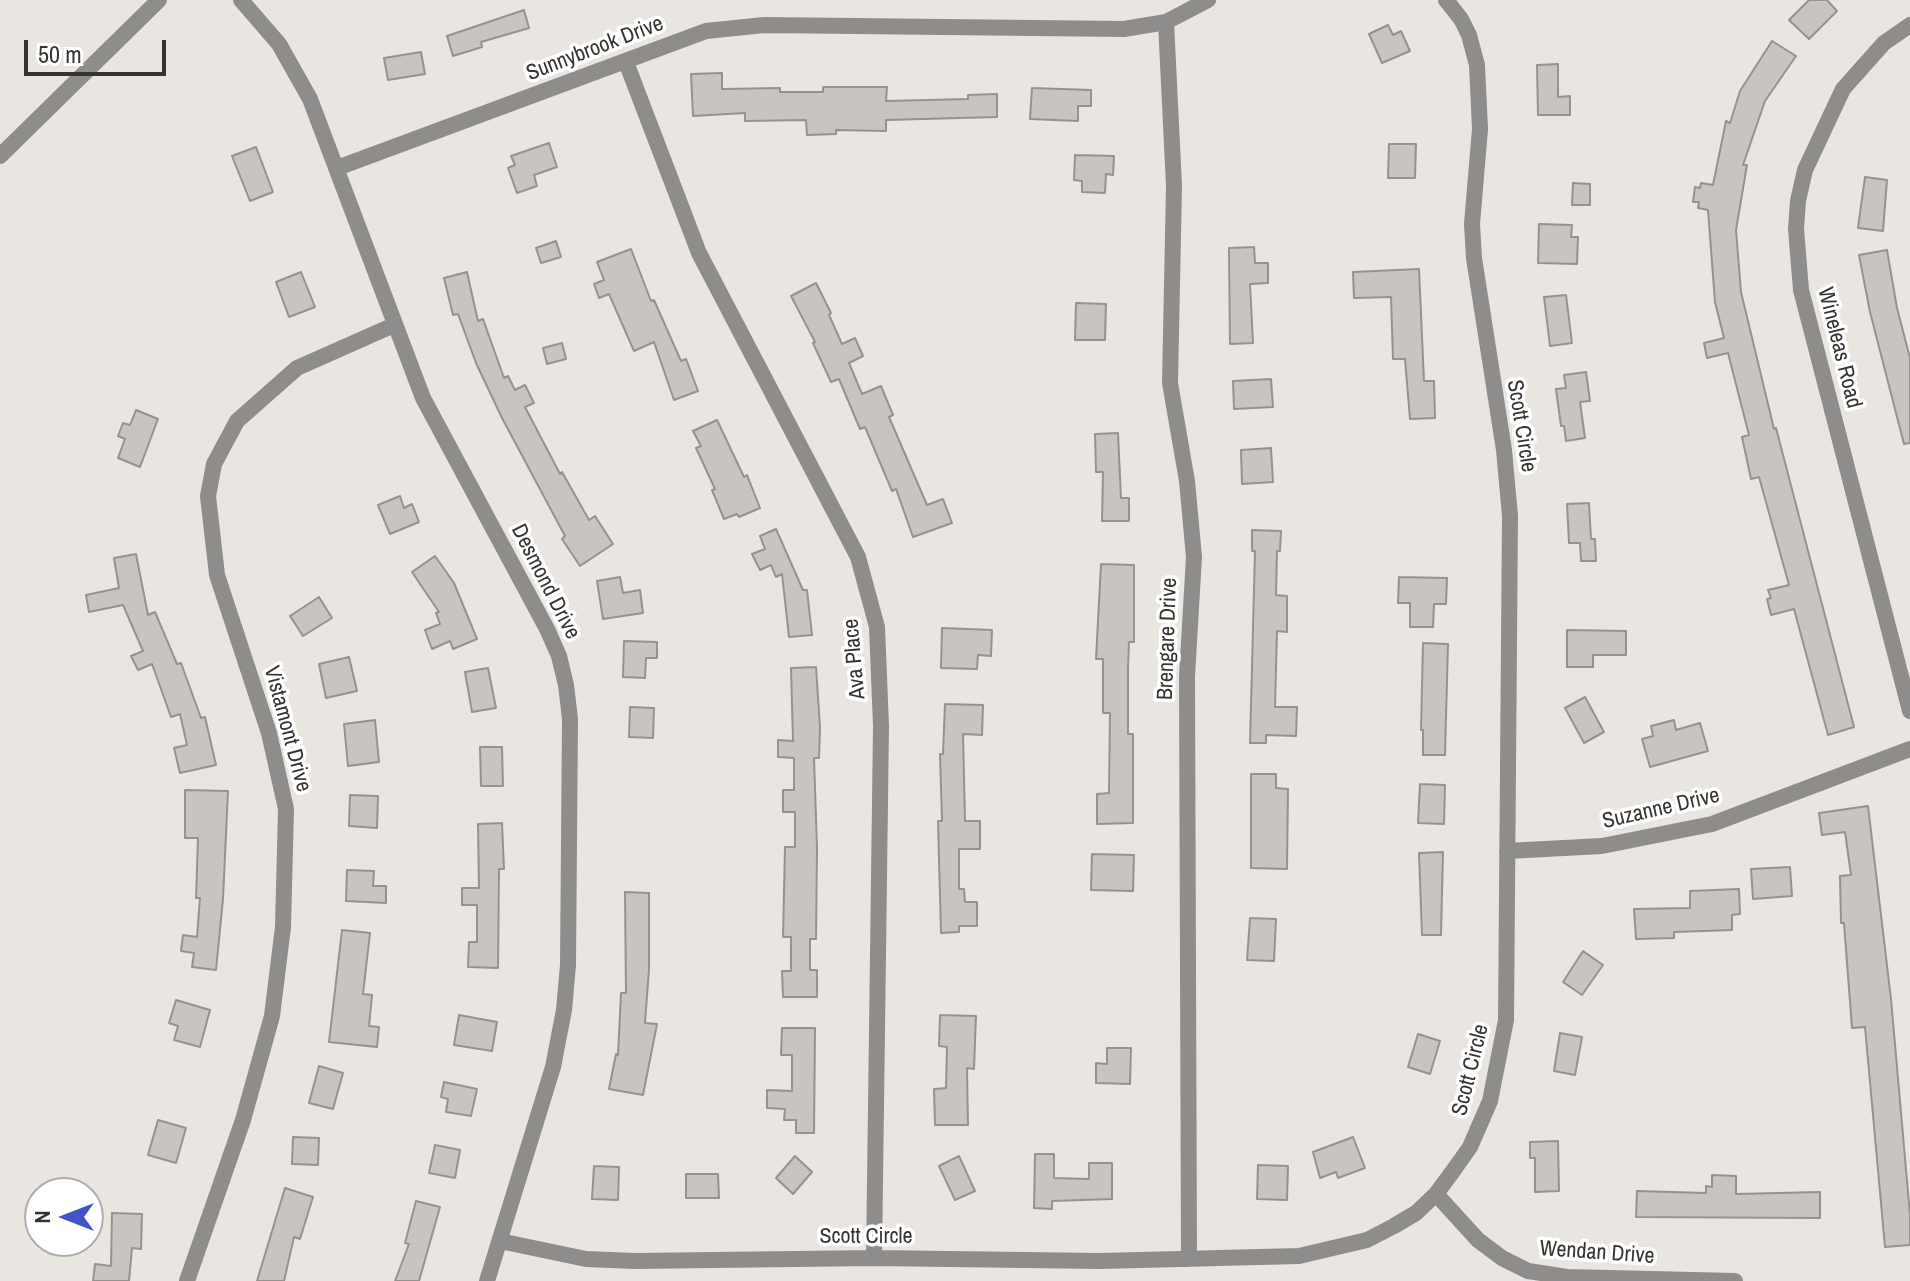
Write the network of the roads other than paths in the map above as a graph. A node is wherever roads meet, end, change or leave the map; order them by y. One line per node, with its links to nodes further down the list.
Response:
1 (159, 0): 8 (street)
2 (241, 0): 9 (street, Desmond Drive)
3 (1208, 0): 5 (street, Sunnybrook Drive)
4 (1446, 0): 13 (street, Scott Circle)
5 (1166, 22): 7 (street, Sunnybrook Drive); 17 (street, Brengare Drive)
6 (1910, 25): 11 (street, Wineleas Road)
7 (626, 62): 9 (street, Sunnybrook Drive); 16 (street, Ava Place)
8 (0, 156)
9 (337, 168): 10 (street, Desmond Drive)
10 (394, 325): 15 (street, Desmond Drive); 18 (street, Vistamont Drive)
11 (1910, 711)
12 (1910, 749): 13 (street, Suzanne Drive)
13 (1507, 851): 14 (street, Scott Circle)
14 (1436, 1194): 17 (street, Scott Circle); 20 (street, Wendan Drive)
15 (500, 1241): 16 (street, Scott Circle); 19 (street, Desmond Drive)
16 (874, 1258): 17 (street, Scott Circle)
17 (1189, 1259)
18 (187, 1281)
19 (487, 1281)
20 (1735, 1281)

